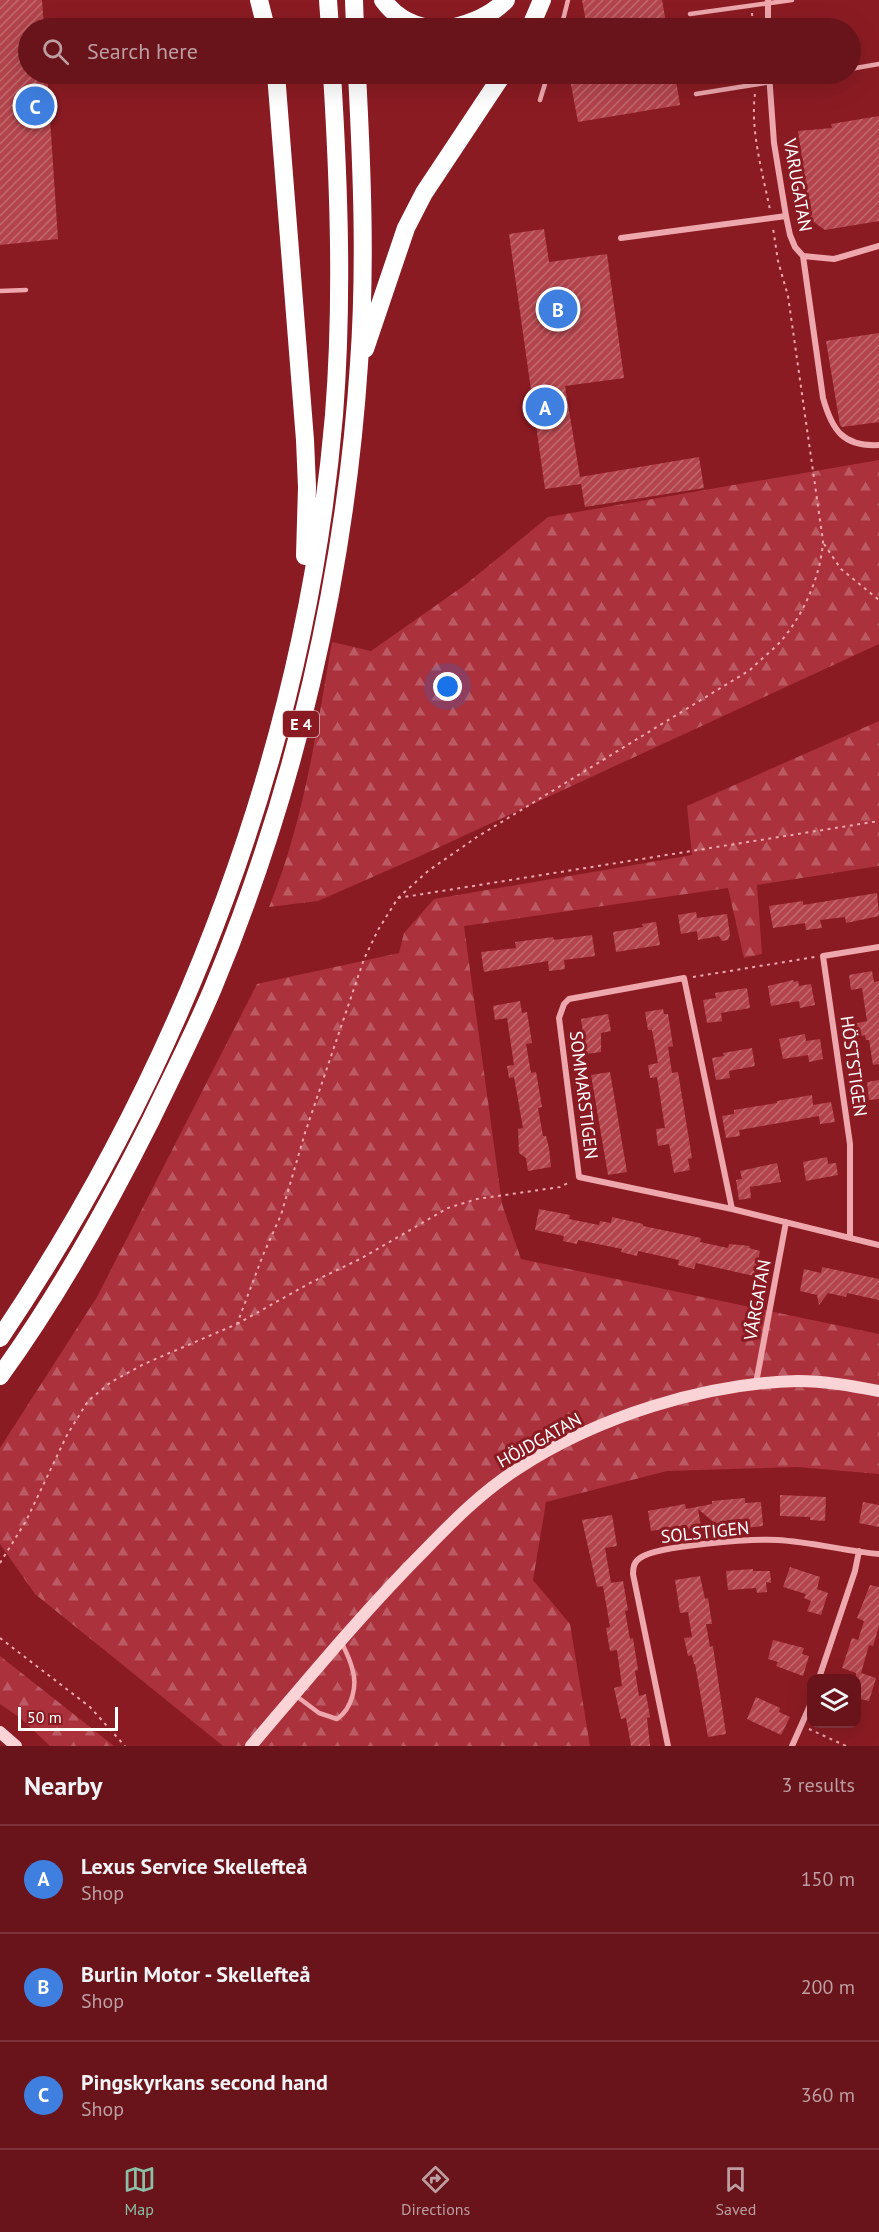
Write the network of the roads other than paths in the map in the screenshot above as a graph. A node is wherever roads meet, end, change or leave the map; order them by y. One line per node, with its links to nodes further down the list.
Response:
1 (259, 0): 11 (highway)
2 (328, 0): 12 (highway)
3 (354, 0): 13 (highway)
4 (383, 0): 14 (highway)
5 (506, 0): 15 (highway)
6 (542, 0): 16 (highway)
7 (568, 0): 17 (lane)
8 (792, 0): 9 (lane)
9 (768, 2): 10 (lane); 18 (street)
10 (690, 14)
11 (264, 18)
12 (329, 18)
13 (355, 18)
14 (400, 18)
15 (481, 18)
16 (534, 18)
17 (564, 18)
18 (768, 18)
19 (879, 64): 20 (lane)
20 (861, 67)
21 (277, 84): 38 (highway)
22 (332, 84): 38 (highway, E 4)
23 (357, 84): 36 (highway, E 4)
24 (496, 84): 36 (highway)
25 (545, 84): 29 (lane)
26 (757, 84): 28 (lane)
27 (769, 84): 30 (street, VARUGATAN)
28 (696, 94)
29 (540, 100)
30 (786, 216): 31 (street); 33 (street, VARUGATAN)
31 (621, 238)
32 (879, 246): 33 (street, VARUGATAN)
33 (803, 256): 37 (street)
34 (26, 290): 35 (lane)
35 (0, 291)
36 (359, 364): 45 (highway, E 4)
37 (879, 445)
38 (300, 638): 44 (highway, E 4)
39 (879, 947): 42 (street, HÖSTSTIGEN)
40 (732, 1209): 40 (street, SOMMARSTIGEN); 41 (street, SOMMARSTIGEN)
41 (786, 1222): 42 (street); 46 (street, VÅRGATAN)
42 (850, 1237): 43 (street)
43 (879, 1245)
44 (0, 1338)
45 (0, 1376)
46 (756, 1383): 47 (street, HÖJDGATAN); 50 (street, HÖJDGATAN)
47 (879, 1390)
48 (860, 1551): 49 (street, SOLSTIGEN); 51 (street); 57 (street, SOLSTIGEN)
49 (879, 1554)
50 (341, 1641): 52 (street, HÖJDGATAN); 52 (lane)
51 (820, 1674)
52 (295, 1695): 56 (street, HÖJDGATAN)
53 (807, 1712): 58 (street)
54 (0, 1732): 55 (street)
55 (16, 1746)
56 (251, 1746)
57 (668, 1746)
58 (792, 1746)

